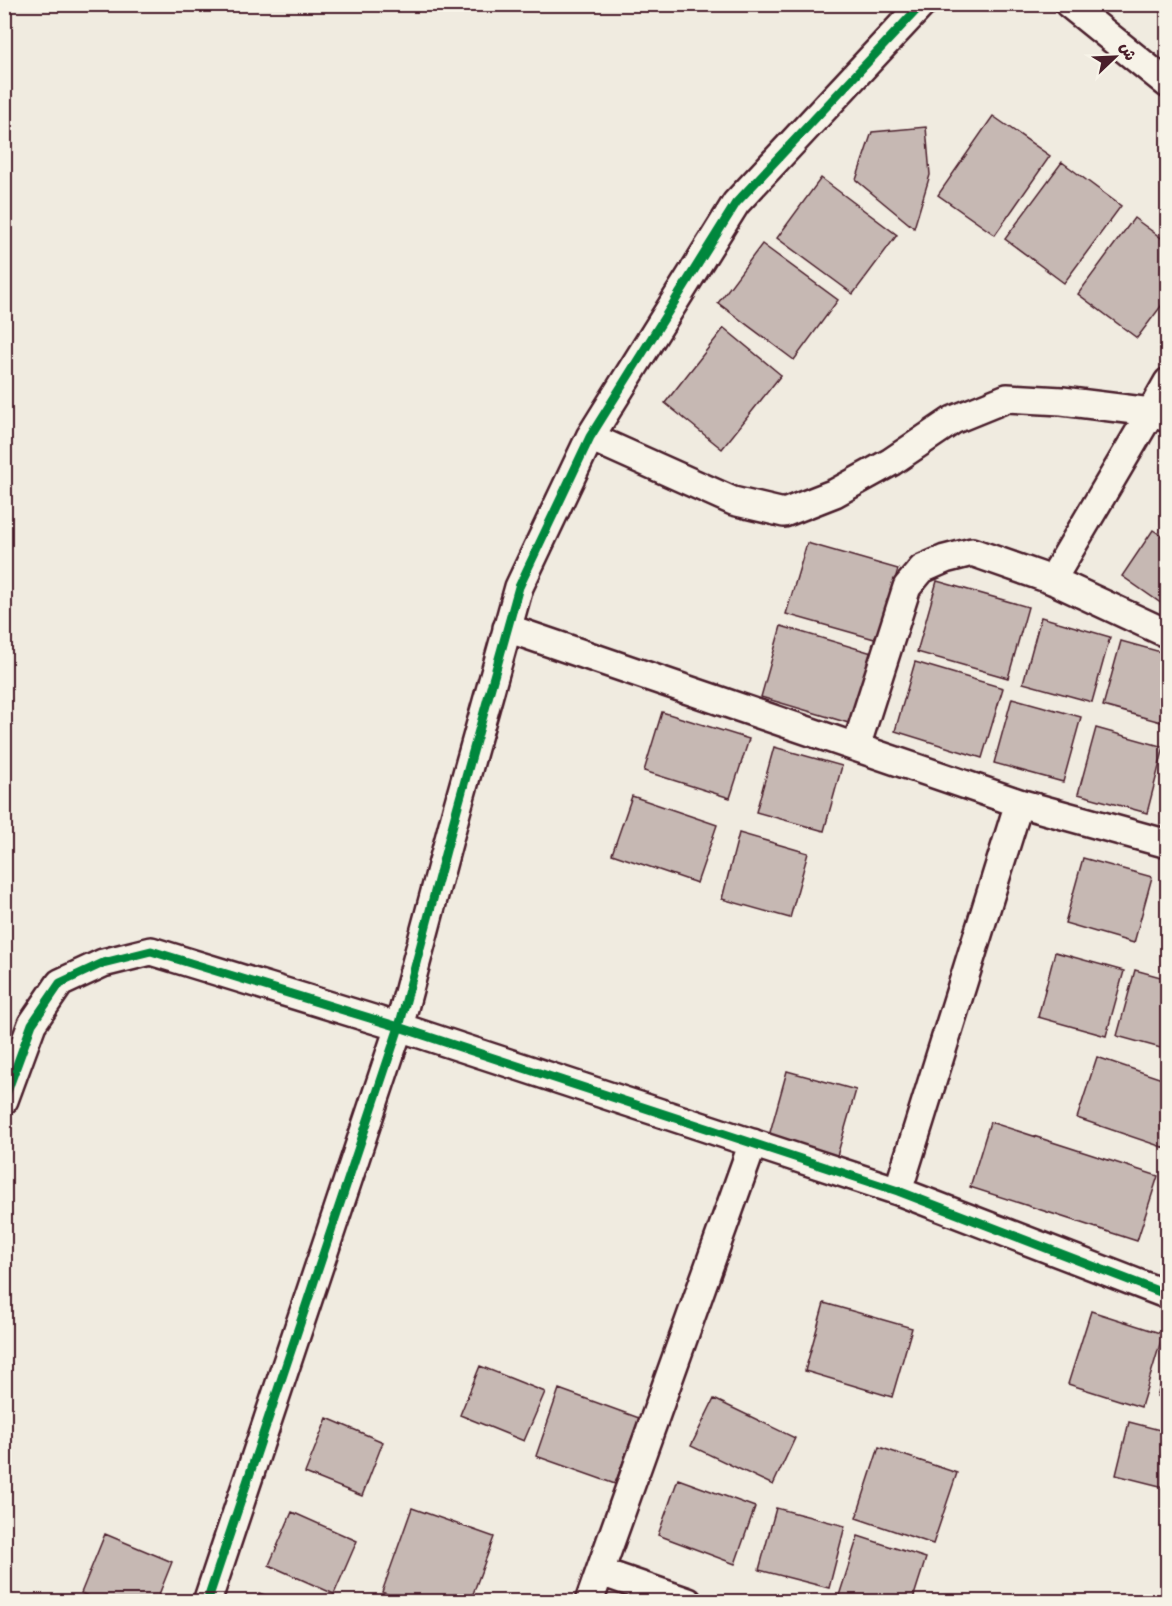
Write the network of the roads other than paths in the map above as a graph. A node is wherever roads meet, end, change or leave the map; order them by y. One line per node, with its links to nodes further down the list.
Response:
1 (922, 4): 6 (street)
2 (1069, 4): 3 (street)
3 (1167, 84)
4 (1167, 382): 5 (street)
5 (1159, 415): 6 (street); 7 (street)
6 (590, 437): 8 (street)
7 (1052, 579): 9 (street); 10 (street)
8 (507, 628): 10 (street); 13 (street)
9 (1167, 634)
10 (856, 747): 11 (street)
11 (1019, 803): 12 (street); 16 (street)
12 (1166, 836)
13 (399, 1028): 14 (street); 15 (street); 19 (street)
14 (4, 1100)
15 (753, 1143): 16 (street); 18 (street)
16 (898, 1191): 17 (street)
17 (1167, 1295)
18 (601, 1572): 20 (street); 21 (street)
19 (207, 1602)
20 (589, 1602)
21 (688, 1602)

